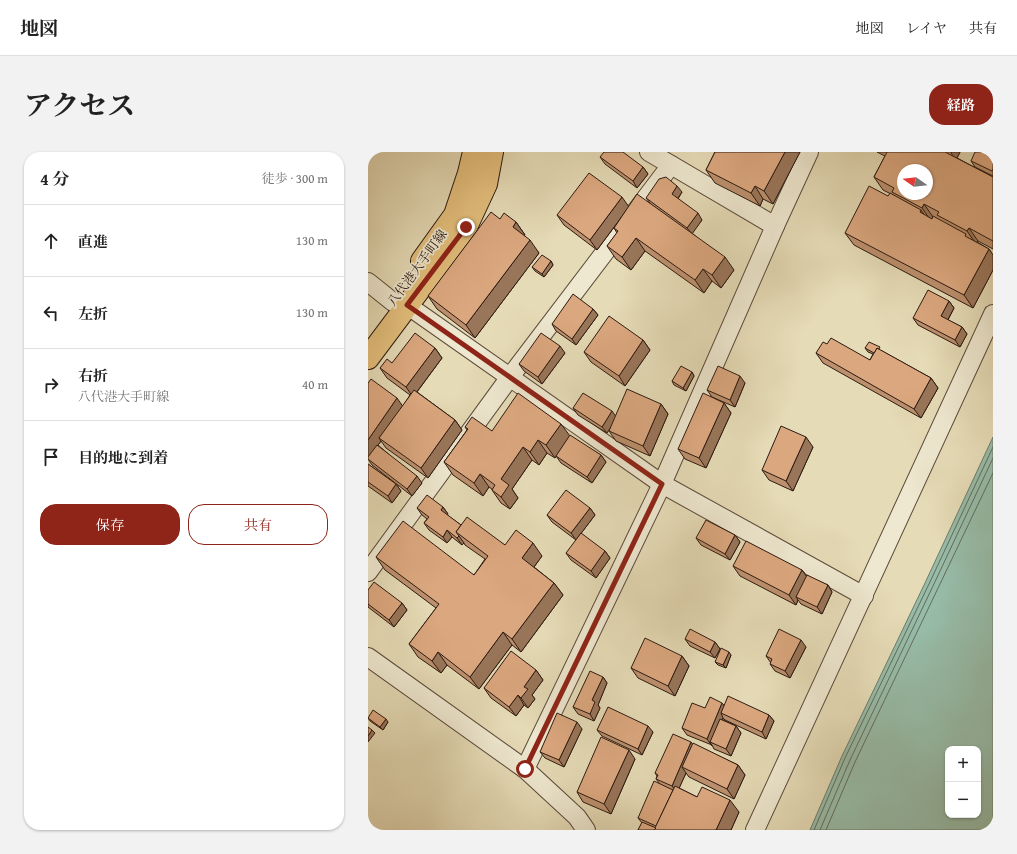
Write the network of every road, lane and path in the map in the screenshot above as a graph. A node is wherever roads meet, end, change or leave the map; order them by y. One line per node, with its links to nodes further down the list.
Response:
1 (474, 152): 8 (main road, 八代港大手町線)
2 (492, 152): 8 (main road, 八代港大手町線)
3 (649, 152): 5 (street)
4 (809, 152): 6 (street)
5 (671, 165): 6 (street); 12 (street)
6 (775, 226): 13 (street)
7 (368, 282): 8 (street)
8 (400, 303): 10 (main road, 八代港大手町線); 11 (main road, 八代港大手町線); 12 (street)
9 (993, 314): 15 (street)
10 (368, 335)
11 (368, 358)
12 (510, 377): 13 (street); 14 (street)
13 (662, 484): 15 (street); 17 (street)
14 (368, 572)
15 (864, 596): 19 (street)
16 (368, 657): 17 (street)
17 (525, 769): 18 (street)
18 (586, 830)
19 (755, 830)

